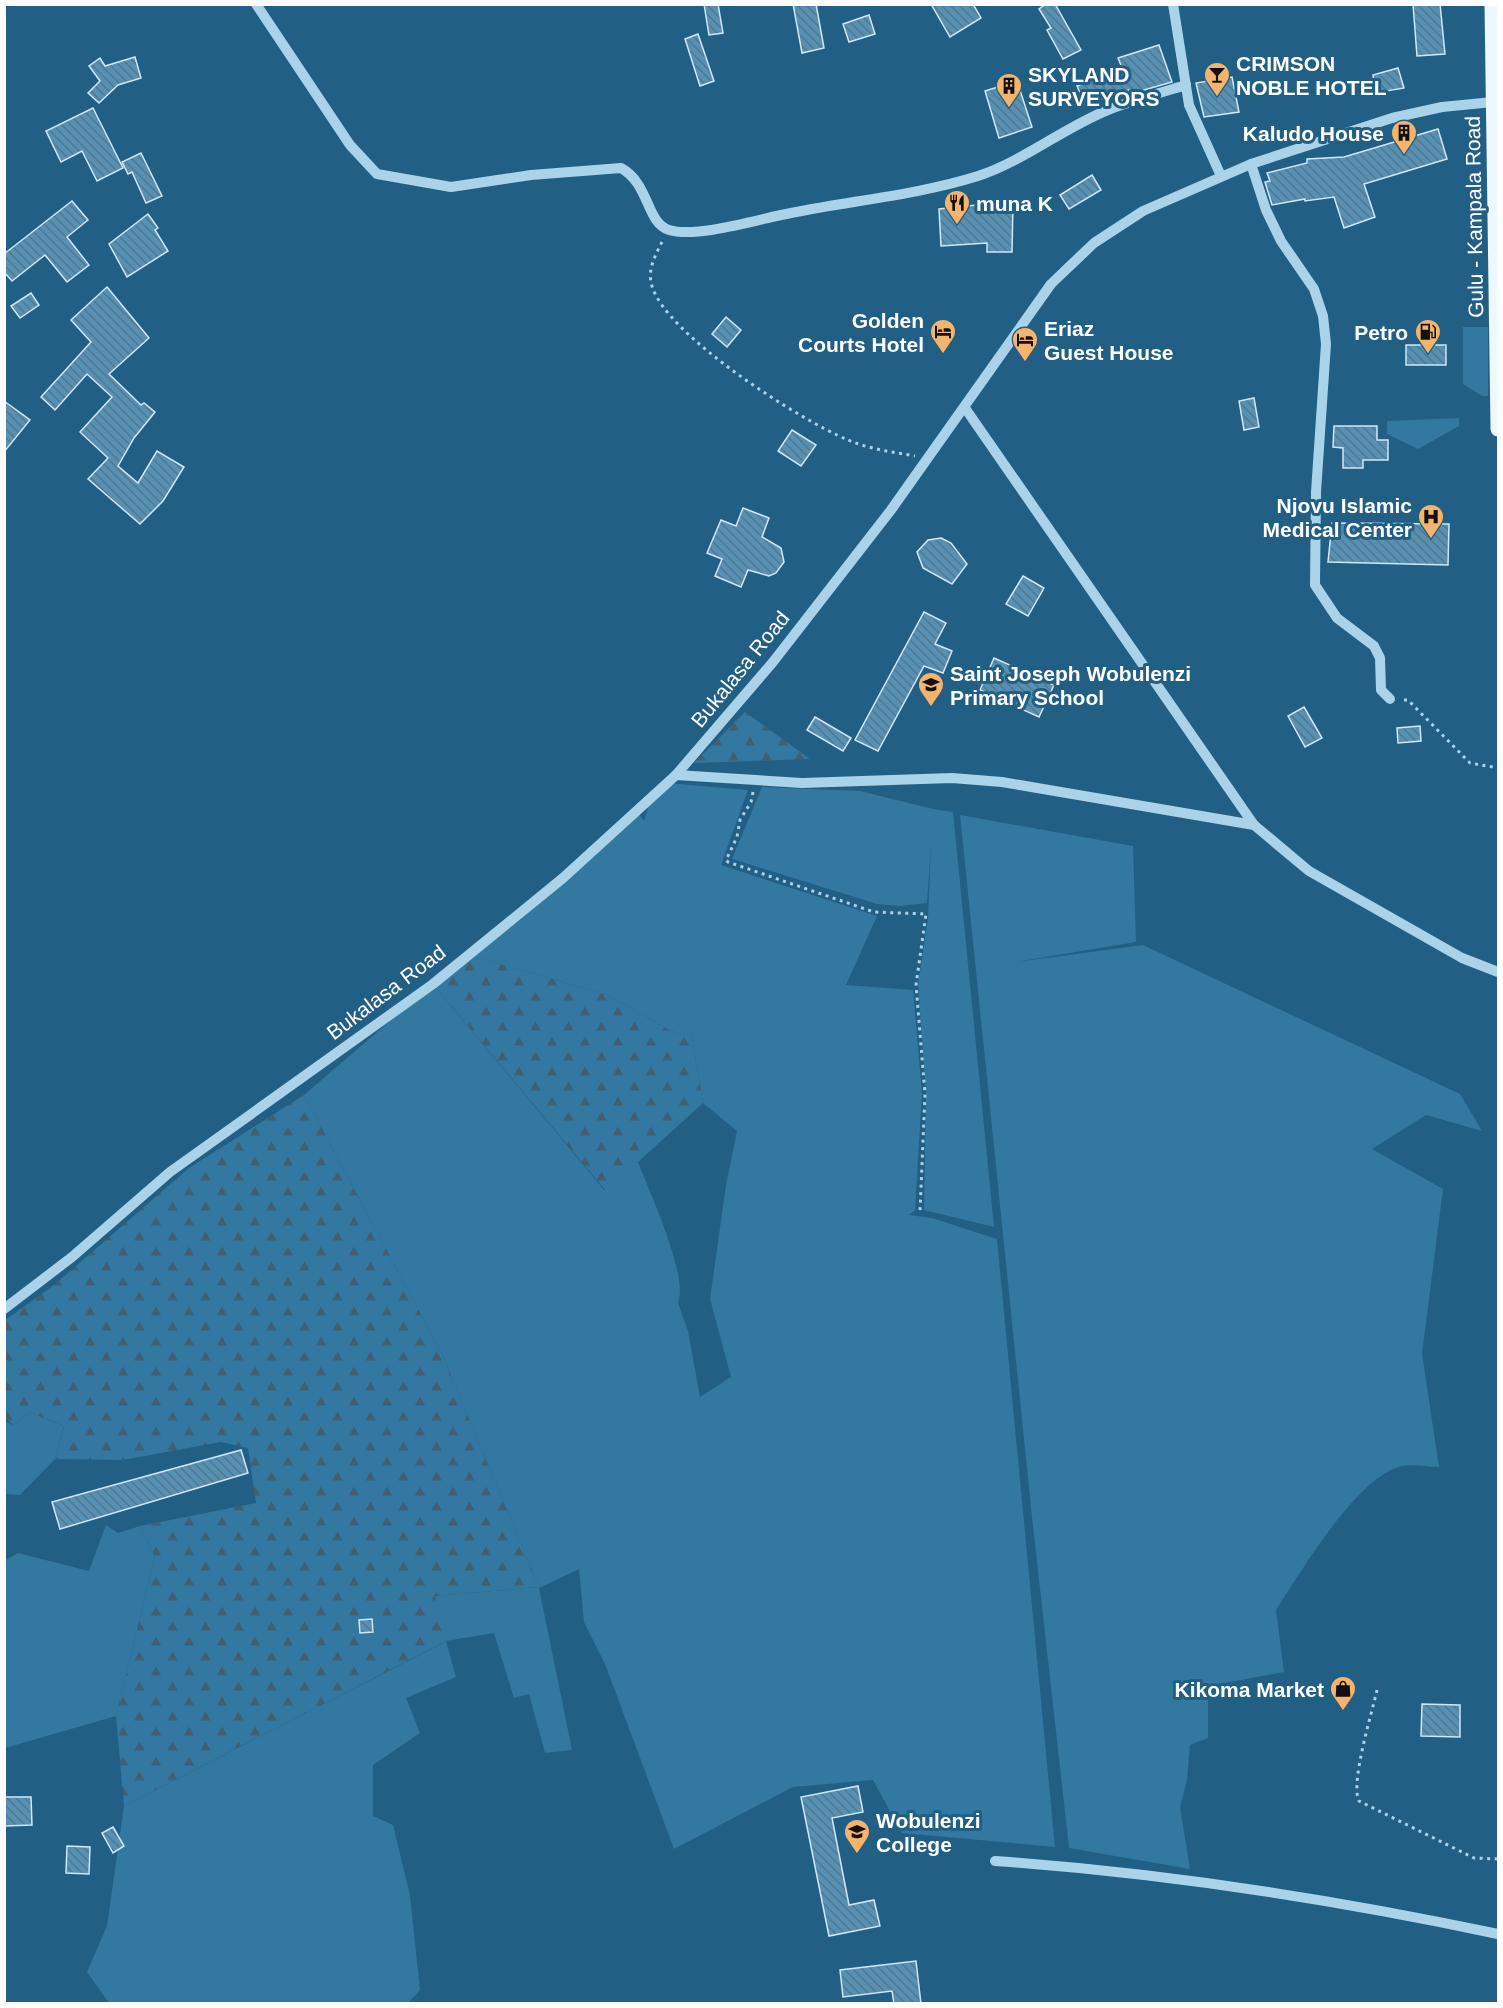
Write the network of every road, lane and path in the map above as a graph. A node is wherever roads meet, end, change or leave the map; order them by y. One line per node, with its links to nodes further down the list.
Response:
1 (256, 4): 9 (street)
2 (1173, 4): 4 (street)
3 (1492, 4): 5 (main road, Gulu - Kampala Road)
4 (1186, 85): 8 (street); 9 (street)
5 (1493, 102): 6 (main road, Gulu - Kampala Road); 7 (street, Bukalasa Road)
6 (1496, 130): 11 (main road, Gulu - Kampala Road)
7 (1251, 164): 8 (street, Bukalasa Road); 13 (street)
8 (1221, 176): 10 (street, Bukalasa Road)
9 (668, 230): 12 (path)
10 (965, 408): 12 (street, Bukalasa Road); 17 (street)
11 (1498, 429)
12 (927, 458): 15 (street, Bukalasa Road)
13 (1390, 699): 14 (path)
14 (1498, 768)
15 (676, 775): 16 (street); 20 (street, Bukalasa Road)
16 (754, 781): 17 (street); 19 (path)
17 (1254, 825): 18 (street)
18 (1498, 972)
19 (920, 1212)
20 (4, 1310)
21 (1377, 1690): 22 (path)
22 (1498, 1859)
23 (995, 1861): 24 (street)
24 (1498, 1934)

